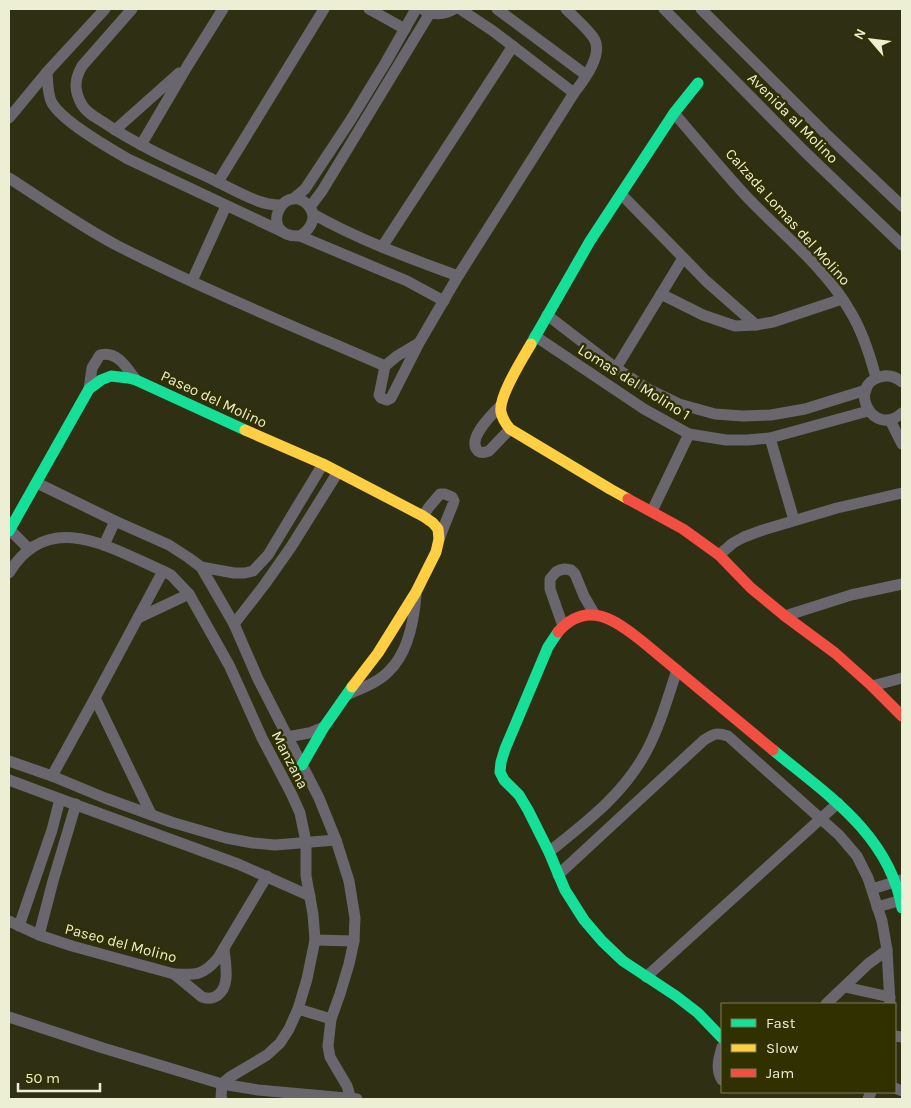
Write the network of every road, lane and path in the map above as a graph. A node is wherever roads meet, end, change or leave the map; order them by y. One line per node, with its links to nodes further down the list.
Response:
1 (105, 9): 17 (street)
2 (132, 9): 23 (street)
3 (223, 9): 16 (street)
4 (324, 9): 26 (street)
5 (369, 9): 14 (street)
6 (416, 9): 14 (street)
7 (454, 9): 13 (street)
8 (460, 9): 15 (street)
9 (566, 9): 18 (street)
10 (664, 9): 35 (street, Avenida al Molino)
11 (701, 9): 31 (street, Avenida al Molino)
12 (500, 10): 18 (street)
13 (426, 11): 32 (street)
14 (405, 30): 28 (street)
15 (513, 46): 20 (street); 36 (street)
16 (188, 65): 23 (street); 24 (street)
17 (47, 72): 22 (street); 30 (street)
18 (586, 75): 20 (street)
19 (698, 83): 21 (street)
20 (574, 93): 38 (street)
21 (674, 113): 27 (street); 41 (street, Calzada Lomas del Molino)
22 (9, 118)
23 (115, 130): 24 (street)
24 (141, 145): 26 (street)
25 (9, 178): 39 (street)
26 (218, 182): 29 (street)
27 (620, 194): 37 (street); 43 (street)
28 (293, 199): 29 (street); 32 (street)
29 (280, 205): 33 (street)
30 (226, 206): 33 (street); 39 (street)
31 (902, 206)
32 (311, 211): 34 (street); 36 (street)
33 (283, 232): 34 (street)
34 (300, 236): 42 (street)
35 (902, 245)
36 (382, 247): 38 (street)
37 (683, 258): 40 (street); 44 (street)
38 (458, 276): 42 (street)
39 (192, 281): 47 (street)
40 (661, 294): 44 (street); 48 (street)
41 (842, 299): 44 (street); 49 (street, Calzada Lomas del Molino)
42 (444, 301): 46 (street)
43 (547, 315): 45 (street); 48 (street, Lomas del Molino 1)
44 (756, 325)
45 (535, 336): 54 (street); 59 (street, Lomas del Molino 1)
46 (419, 343): 47 (street); 47 (street)
47 (384, 366)
48 (616, 368): 53 (street, Lomas del Molino 1)
49 (876, 378): 51 (street); 53 (street)
50 (136, 380): 52 (street, Paseo del Molino); 52 (street); 62 (street, Paseo del Molino)
51 (902, 381)
52 (89, 389): 64 (street, Paseo del Molino)
53 (866, 390): 55 (street)
54 (499, 408): 58 (street); 58 (street)
55 (868, 411): 57 (street); 60 (street, Lomas del Molino 1)
56 (902, 413): 57 (street)
57 (890, 420): 61 (street)
58 (510, 429): 66 (street)
59 (689, 434): 60 (street, Lomas del Molino 1); 66 (street)
60 (770, 438): 68 (street)
61 (902, 444)
62 (324, 464): 63 (street, Paseo del Molino); 77 (street)
63 (338, 472): 67 (street, Paseo del Molino); 79 (street)
64 (37, 484): 69 (street); 70 (street, Paseo del Molino)
65 (902, 493): 68 (street)
66 (652, 510): 74 (street)
67 (423, 516): 71 (street); 71 (street)
68 (794, 520): 74 (street)
69 (115, 521): 72 (street); 75 (street)
70 (9, 531): 73 (street)
71 (439, 539): 81 (street)
72 (104, 545): 73 (street, Manzana); 76 (street, Manzana)
73 (33, 546): 78 (street)
74 (719, 554): 84 (street)
75 (201, 567): 77 (street); 86 (street)
76 (163, 571): 82 (street, Manzana); 85 (street)
77 (254, 571): 79 (street)
78 (9, 573)
79 (265, 584): 86 (street)
80 (902, 584): 84 (street)
81 (416, 592): 93 (street); 93 (street)
82 (188, 594): 85 (street); 92 (street, Manzana)
83 (595, 615): 87 (street); 87 (street); 88 (street)
84 (785, 616): 91 (street)
85 (138, 618): 94 (street)
86 (234, 624): 90 (street)
87 (563, 626): 111 (street)
88 (677, 670): 103 (street); 111 (street)
89 (902, 678): 91 (street)
90 (258, 679): 92 (street); 97 (street)
91 (872, 686): 95 (street)
92 (240, 689): 110 (street, Manzana)
93 (345, 696): 96 (street)
94 (96, 698): 100 (street); 106 (street)
95 (902, 716)
96 (324, 727): 97 (street); 99 (street)
97 (286, 738): 99 (street)
98 (9, 760): 100 (street)
99 (302, 766): 109 (street)
100 (52, 776): 105 (street)
101 (9, 780): 102 (street)
102 (60, 800): 104 (street); 120 (street)
103 (838, 803): 107 (street); 114 (street)
104 (76, 804): 108 (street); 121 (street)
105 (128, 806): 106 (street); 108 (street)
106 (151, 814): 110 (street)
107 (820, 818): 112 (street); 115 (street); 127 (street)
108 (122, 821): 113 (street)
109 (336, 840): 110 (street); 123 (street)
110 (306, 842): 116 (street, Manzana)
111 (549, 852): 112 (street)
112 (558, 875): 127 (street)
113 (267, 876): 116 (street); 124 (street, Paseo del Molino)
114 (899, 880): 115 (street); 117 (street)
115 (872, 888): 118 (street)
116 (310, 896): 122 (street, Manzana)
117 (902, 900): 118 (street); 119 (street)
118 (878, 907): 125 (street)
119 (902, 908)
120 (14, 923): 121 (street, Paseo del Molino)
121 (39, 935): 126 (street, Paseo del Molino)
122 (315, 940): 123 (street); 131 (street, Manzana)
123 (354, 941): 133 (street)
124 (224, 948): 126 (street, Paseo del Molino); 126 (street)
125 (887, 950): 128 (street); 129 (street)
126 (174, 974)
127 (646, 977): 134 (street)
128 (844, 986): 129 (street); 130 (street)
129 (890, 1001)
130 (827, 1003)
131 (298, 1009): 133 (street); 137 (street, Manzana)
132 (9, 1017): 137 (street)
133 (331, 1019): 139 (street)
134 (721, 1037)
135 (721, 1052): 136 (street)
136 (721, 1079)
137 (222, 1084): 138 (street); 139 (street)
138 (222, 1099)
139 (353, 1099)

